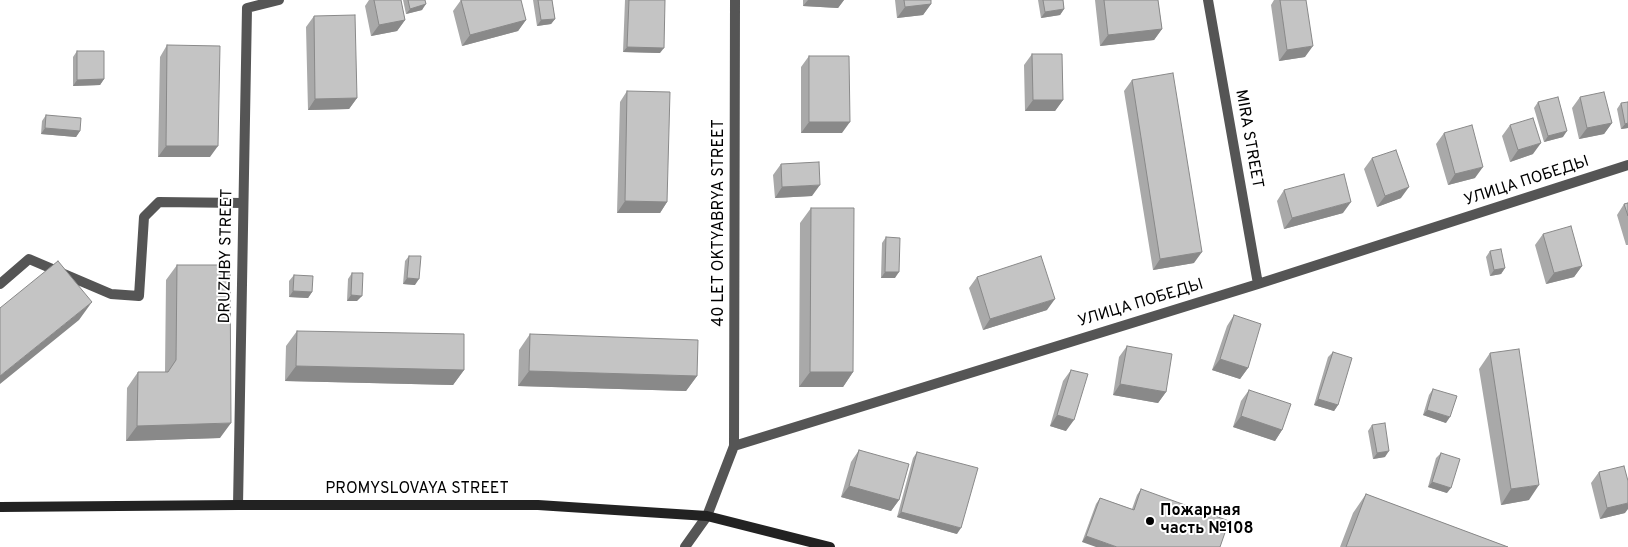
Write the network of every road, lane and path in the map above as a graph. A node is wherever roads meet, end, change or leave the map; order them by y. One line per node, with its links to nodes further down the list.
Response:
1 (279, 0): 5 (street, DRUZHBY STREET)
2 (736, 0): 8 (street, 40 LET OKTYABRYA STREET)
3 (1208, 0): 7 (street, MIRA STREET)
4 (1628, 165): 7 (street, УЛИЦА ПОБЕДЫ)
5 (243, 203): 6 (street); 9 (street, DRUZHBY STREET)
6 (0, 284)
7 (1258, 284): 8 (street, УЛИЦА ПОБЕДЫ)
8 (734, 446): 11 (street)
9 (238, 505): 10 (main road, PROMYSLOVAYA STREET); 11 (main road, PROMYSLOVAYA STREET)
10 (0, 507)
11 (707, 516): 12 (street); 13 (main road, PROMYSLOVAYA STREET)
12 (685, 547)
13 (830, 547)

